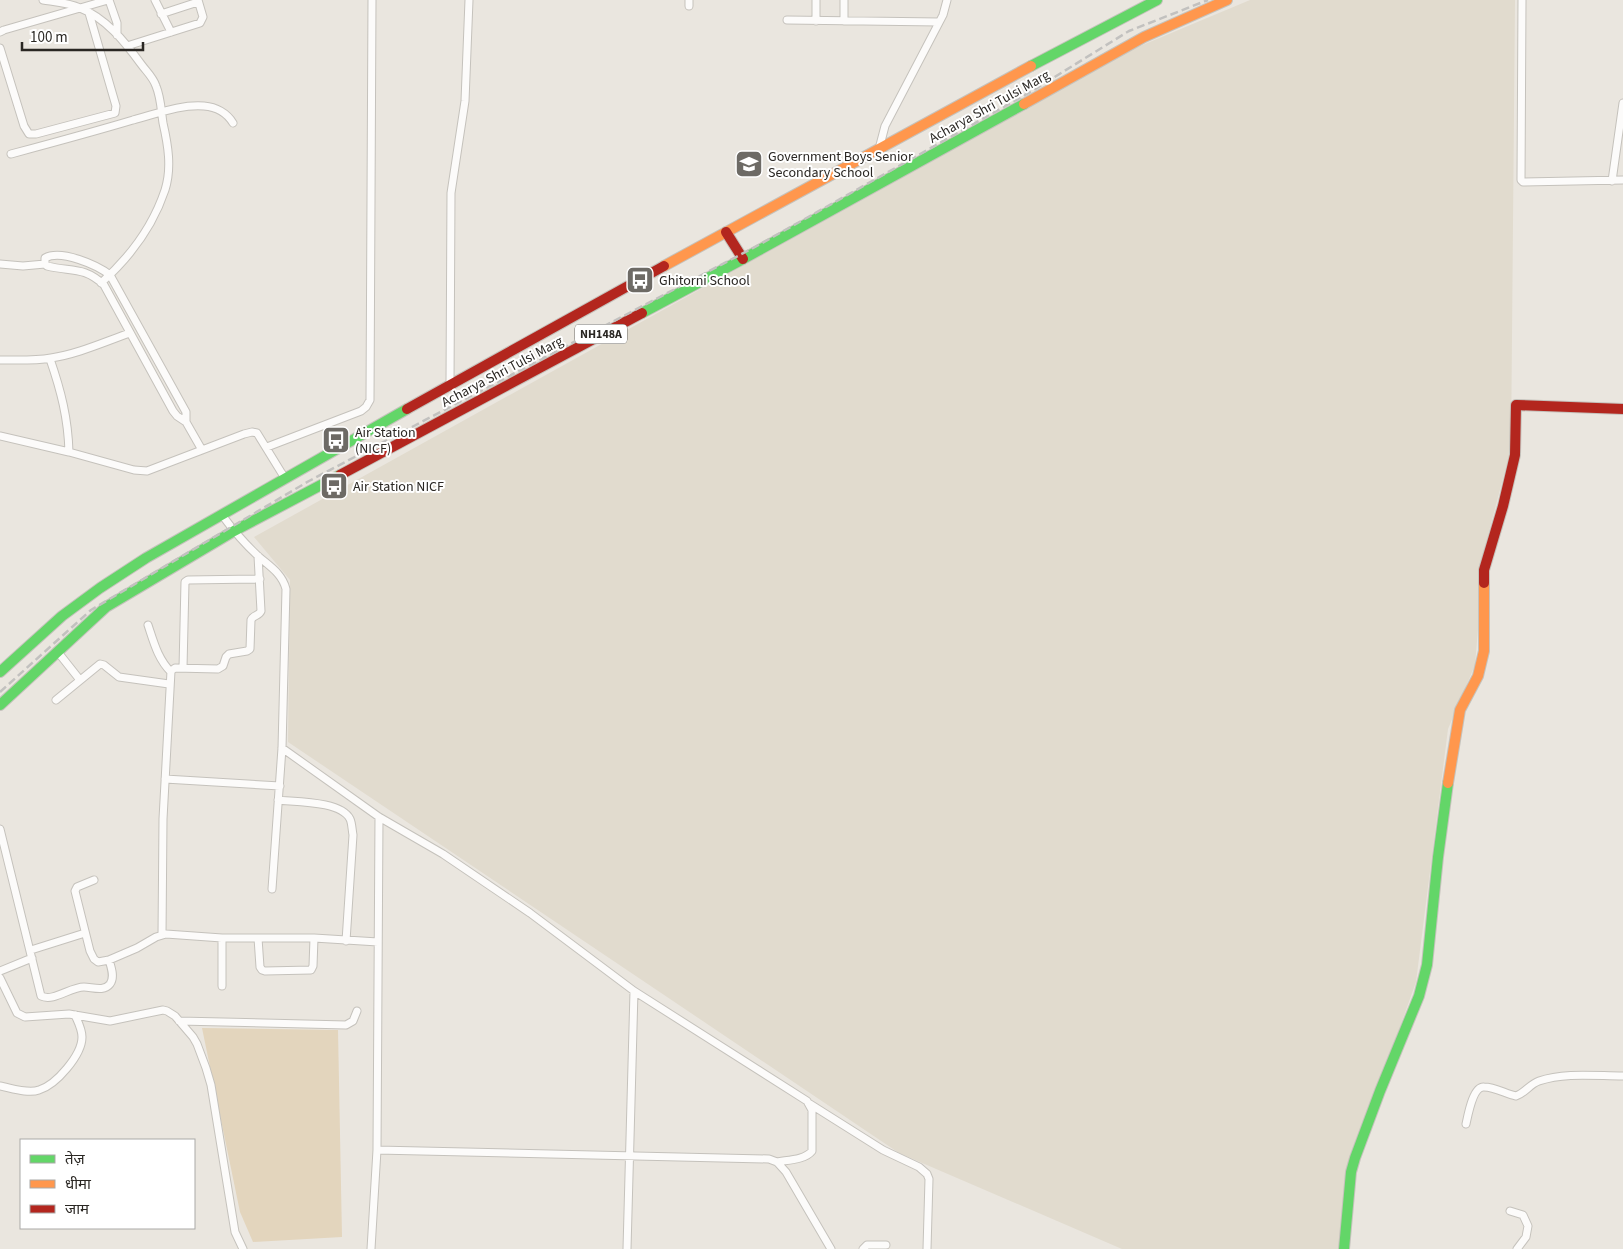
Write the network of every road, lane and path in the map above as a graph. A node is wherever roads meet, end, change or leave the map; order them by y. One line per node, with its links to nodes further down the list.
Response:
1 (46, 0): 13 (street)
2 (109, 0): 13 (street); 22 (street)
3 (155, 0): 15 (street)
4 (372, 0): 45 (street)
5 (469, 0): 41 (street)
6 (816, 0): 17 (street)
7 (844, 0): 18 (street)
8 (948, 0): 19 (street)
9 (1227, 0): 33 (main road, Acharya Shri Tulsi Marg / NH148A)
10 (1522, 0): 31 (street)
11 (198, 1): 15 (street); 21 (street)
12 (1152, 1): 28 (main road, Acharya Shri Tulsi Marg / NH148A)
13 (81, 8): 14 (street); 20 (street)
14 (89, 13): 22 (street); 24 (street)
15 (161, 14): 21 (street)
16 (787, 20): 17 (street)
17 (816, 20): 18 (street)
18 (844, 21): 19 (street)
19 (939, 22): 28 (street)
20 (0, 32)
21 (171, 32): 23 (street)
22 (117, 35): 23 (street)
23 (127, 46): 26 (street)
24 (0, 48)
25 (1623, 103): 31 (street)
26 (162, 112): 27 (street); 29 (street); 36 (street)
27 (233, 123)
28 (878, 150): 32 (main road, Acharya Shri Tulsi Marg / NH148A)
29 (11, 154)
30 (1623, 180): 31 (street)
31 (1612, 181)
32 (726, 232): 33 (main road); 41 (main road, Acharya Shri Tulsi Marg / NH148A)
33 (743, 259): 50 (main road, Acharya Shri Tulsi Marg / NH148A)
34 (0, 264): 35 (street)
35 (45, 264): 36 (street); 37 (street)
36 (110, 275): 37 (street); 43 (street)
37 (102, 283): 38 (street)
38 (130, 333): 39 (street); 43 (street)
39 (50, 359): 40 (street); 47 (street)
40 (0, 360)
41 (450, 384): 48 (main road, Acharya Shri Tulsi Marg / NH148A)
42 (1623, 409): 102 (main road)
43 (186, 422): 46 (street)
44 (0, 436): 47 (street)
45 (266, 447): 46 (street); 48 (street)
46 (202, 450): 47 (street)
47 (69, 452)
48 (286, 478): 49 (main road, Acharya Shri Tulsi Marg / NH148A)
49 (222, 515): 50 (street); 56 (main road, Acharya Shri Tulsi Marg / NH148A)
50 (234, 531): 51 (street); 54 (main road, Acharya Shri Tulsi Marg / NH148A)
51 (258, 556): 52 (street); 62 (street)
52 (260, 579): 55 (street); 55 (street)
53 (148, 625): 57 (street)
54 (57, 651): 58 (street); 61 (main road, Acharya Shri Tulsi Marg / NH148A)
55 (183, 668): 57 (street)
56 (0, 672)
57 (171, 672): 59 (street)
58 (80, 680): 59 (street); 60 (street)
59 (169, 684): 63 (street)
60 (56, 700)
61 (0, 704)
62 (282, 748): 64 (street); 66 (street)
63 (165, 779): 64 (street); 71 (street)
64 (280, 786): 65 (street)
65 (278, 800): 69 (street); 75 (street)
66 (379, 817): 76 (street); 83 (street)
67 (0, 828): 77 (street)
68 (94, 880): 70 (street)
69 (272, 889)
70 (85, 933): 77 (street); 79 (street)
71 (162, 934): 72 (street); 79 (street)
72 (222, 938): 73 (street); 82 (street)
73 (258, 938): 74 (street); 74 (street)
74 (314, 938): 75 (street)
75 (346, 940): 76 (street)
76 (378, 942): 91 (street)
77 (31, 950): 78 (street)
78 (32, 958): 79 (street); 80 (street)
79 (109, 960)
80 (0, 971)
81 (0, 978): 85 (street)
82 (222, 986)
83 (634, 990): 89 (street); 92 (street)
84 (357, 1011): 86 (street)
85 (75, 1015): 86 (street); 88 (street)
86 (179, 1021): 96 (street)
87 (1623, 1076): 90 (street)
88 (0, 1086)
89 (810, 1104): 93 (street); 101 (street)
90 (1466, 1124)
91 (376, 1150): 92 (street); 97 (street)
92 (628, 1156): 93 (street); 98 (street)
93 (777, 1162): 99 (street)
94 (1510, 1211): 103 (street)
95 (886, 1244): 100 (street)
96 (242, 1249)
97 (371, 1249)
98 (627, 1249)
99 (831, 1249)
100 (863, 1249)
101 (927, 1249)
102 (1344, 1249)
103 (1516, 1249)

